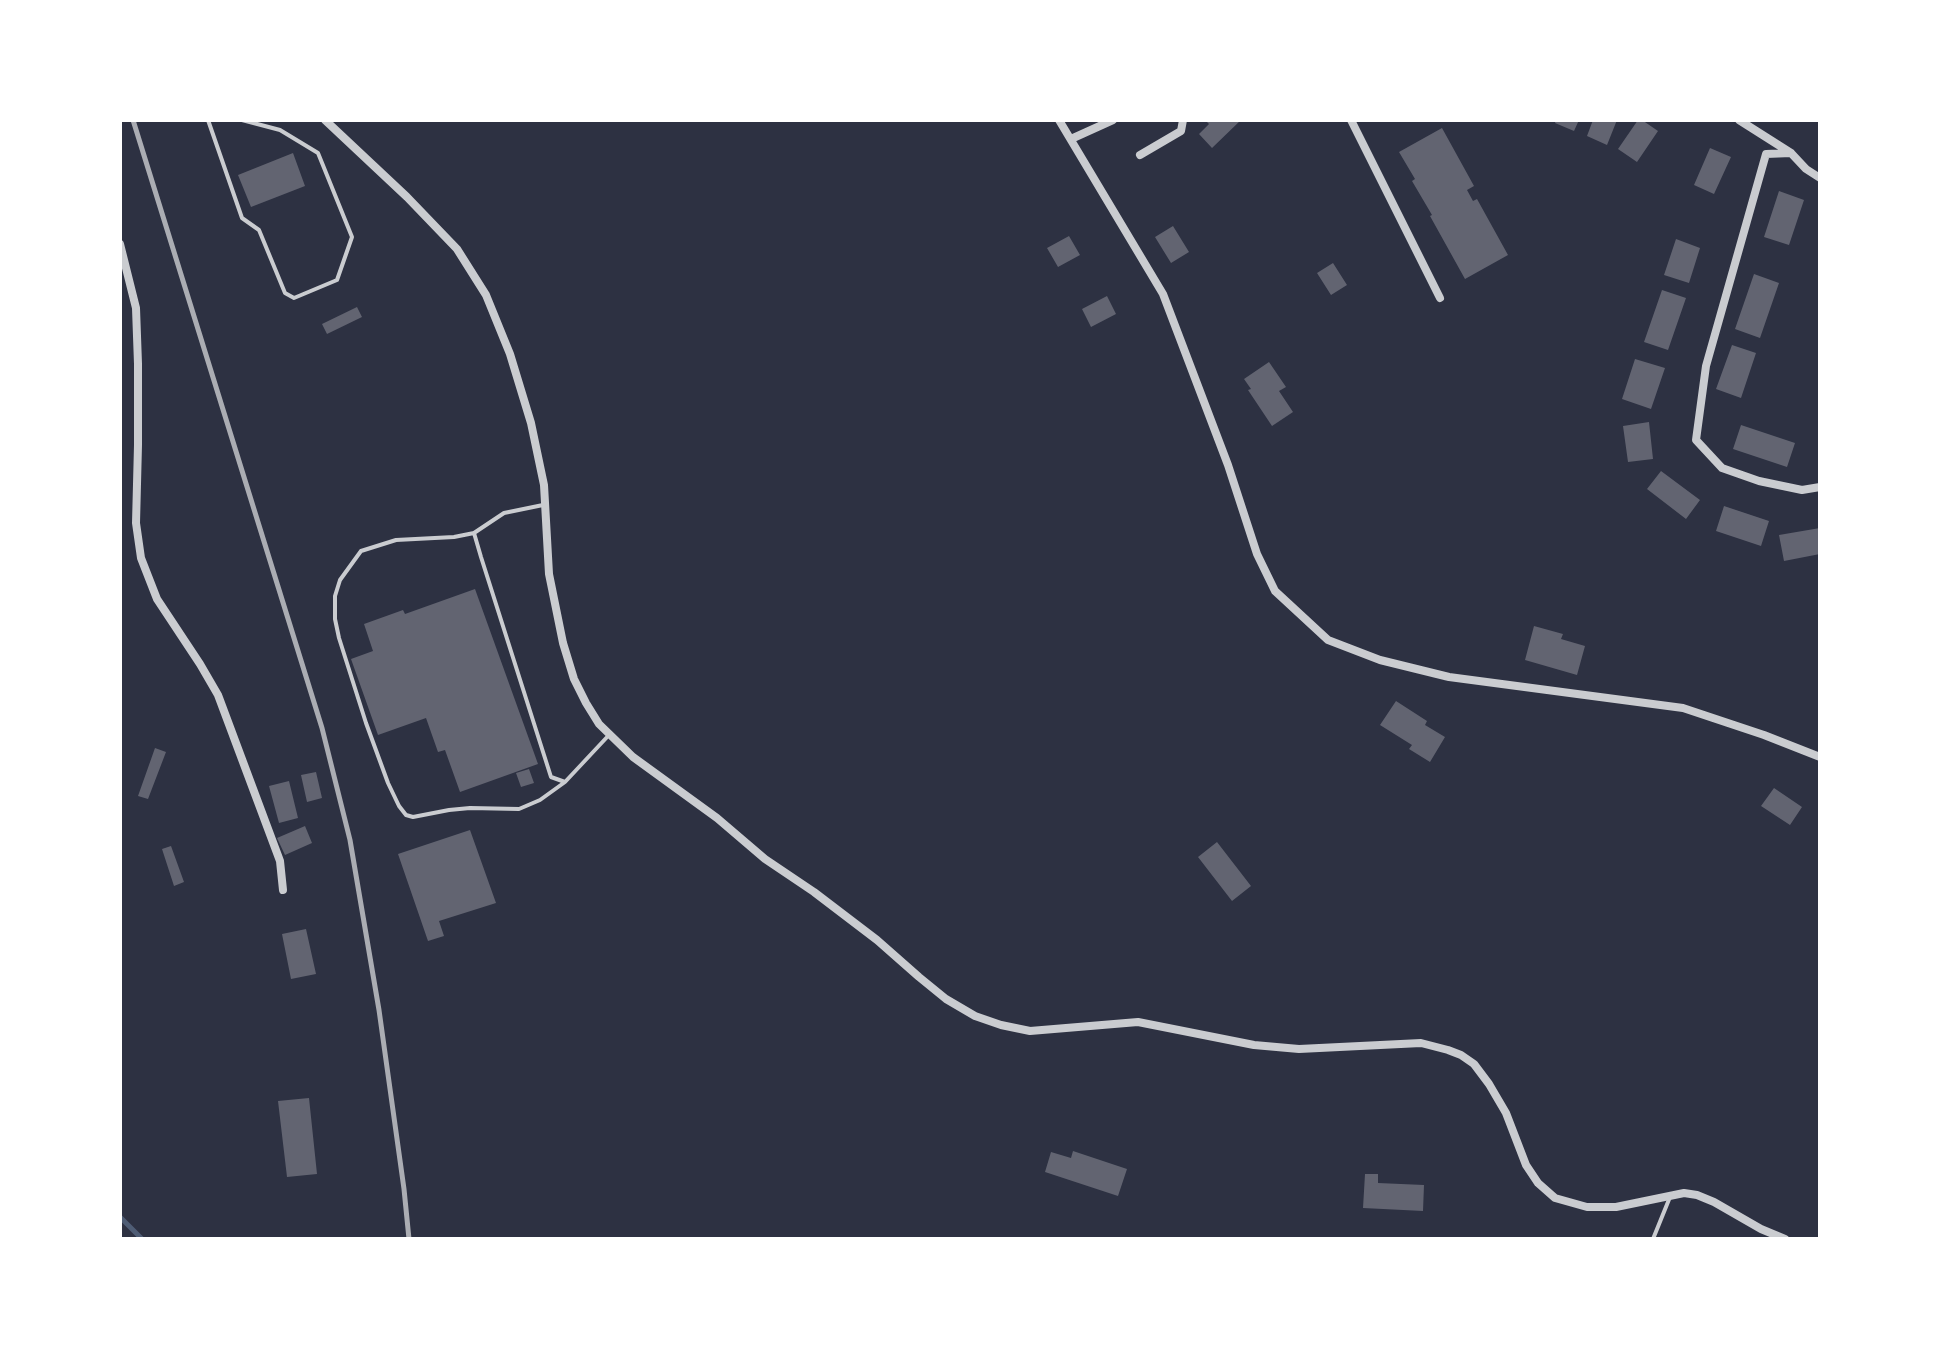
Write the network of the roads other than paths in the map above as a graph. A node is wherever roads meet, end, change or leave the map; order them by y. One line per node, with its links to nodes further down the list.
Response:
1 (208, 120): 2 (lane)
2 (242, 120)
3 (325, 120): 16 (street)
4 (1059, 120): 9 (street)
5 (1113, 120): 9 (street)
6 (1183, 120): 11 (street)
7 (1351, 120): 14 (street)
8 (1739, 120): 10 (street)
9 (1071, 139): 19 (street)
10 (1791, 153): 12 (street); 15 (street)
11 (1140, 155)
12 (1820, 178)
13 (120, 244): 21 (street)
14 (1440, 298)
15 (1820, 487)
16 (546, 505): 17 (lane); 18 (street)
17 (474, 533): 20 (lane); 20 (lane)
18 (609, 735): 20 (lane); 22 (street)
19 (1820, 757)
20 (565, 782)
21 (283, 890)
22 (1671, 1195): 23 (lane); 24 (street)
23 (1653, 1239)
24 (1785, 1239)

